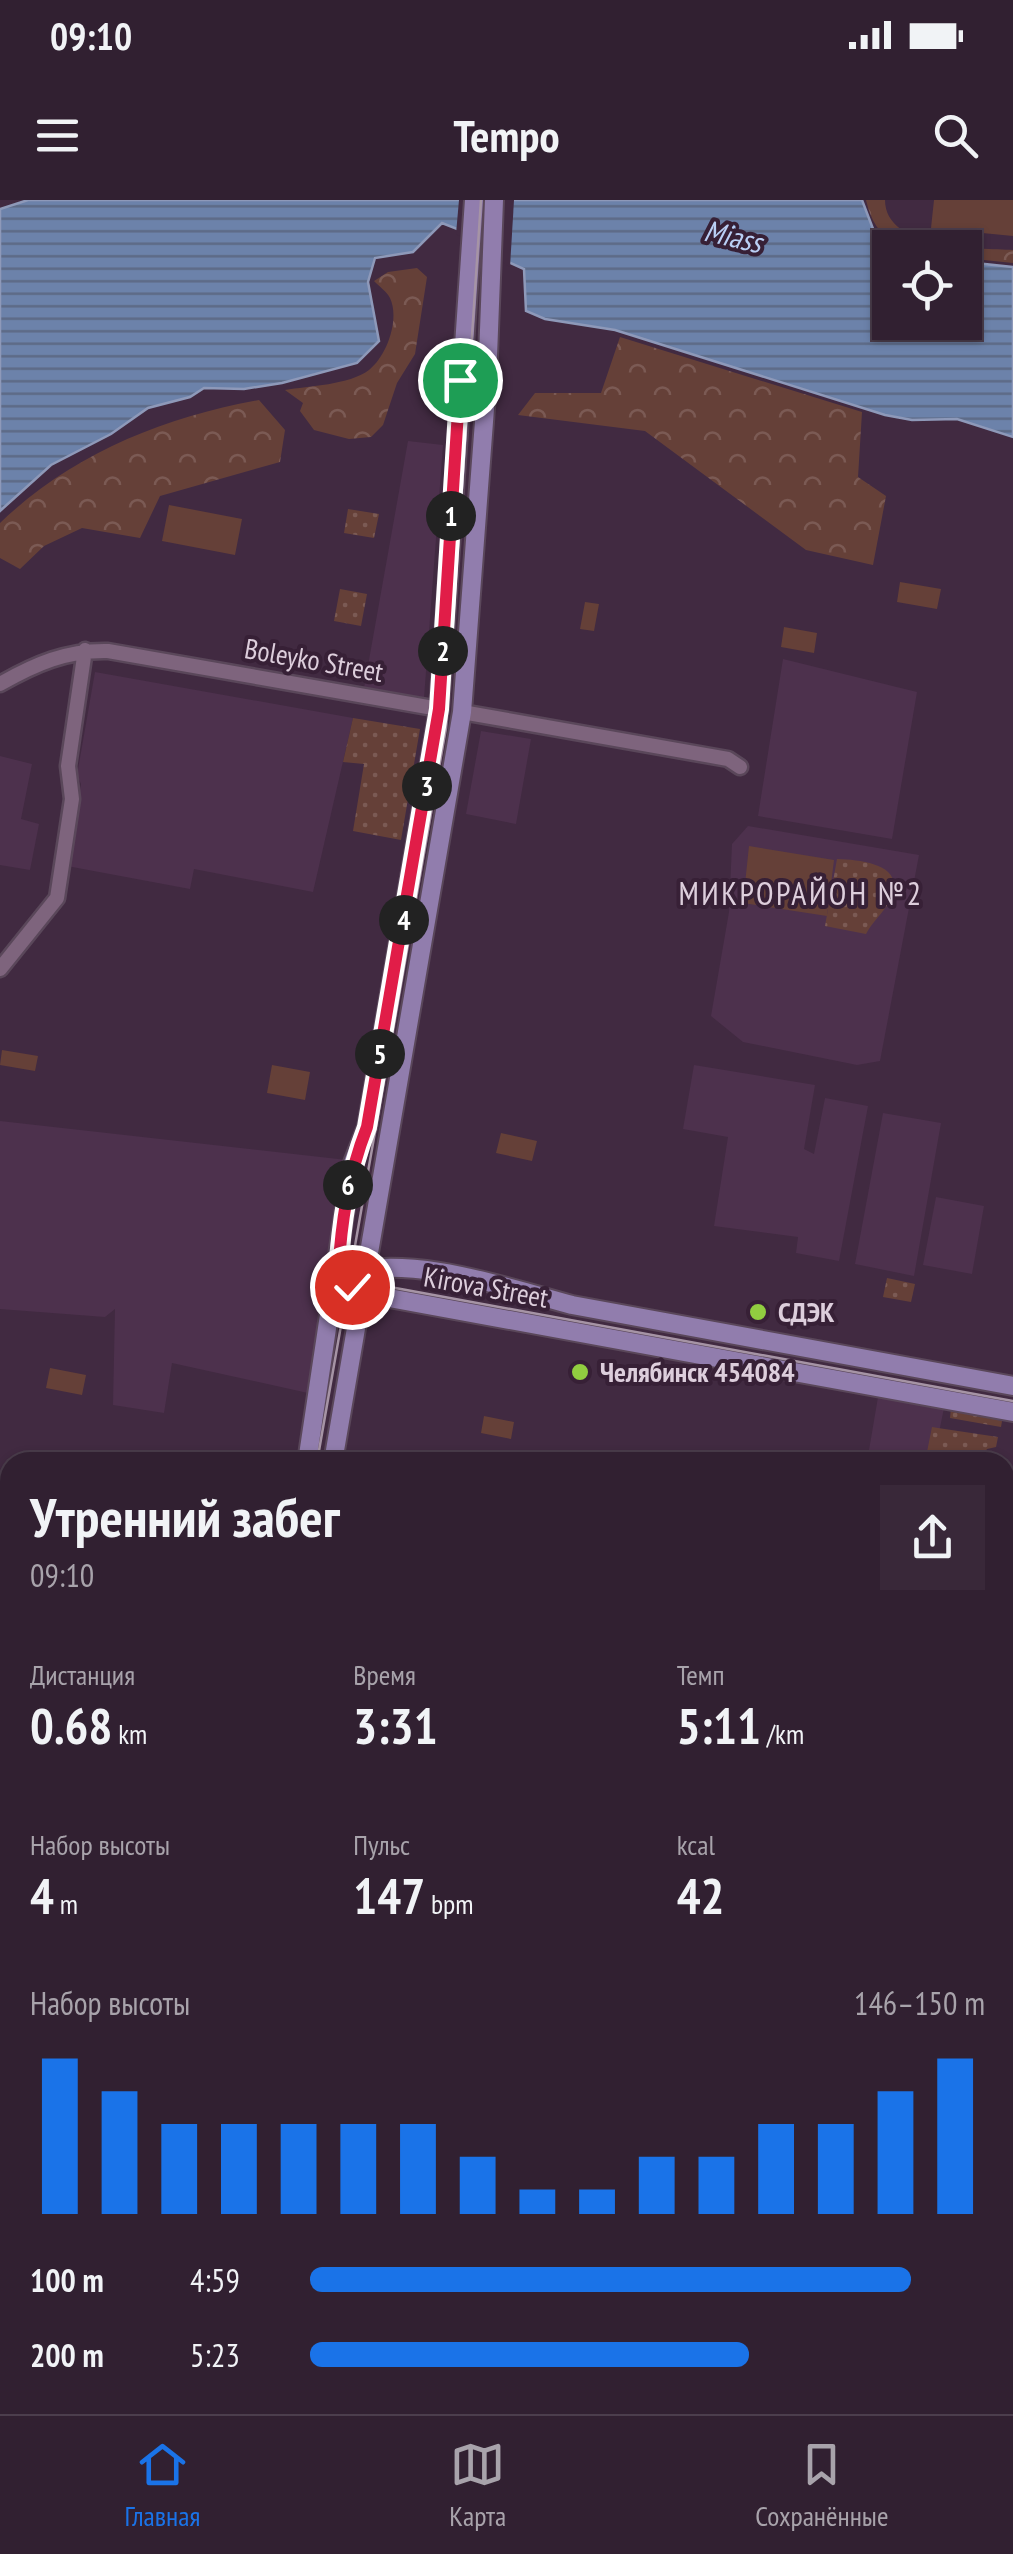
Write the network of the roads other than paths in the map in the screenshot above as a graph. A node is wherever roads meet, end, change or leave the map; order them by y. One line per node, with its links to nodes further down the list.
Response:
1 (474, 200): 5 (main road)
2 (494, 200): 6 (main road)
3 (85, 650): 4 (street, Boleyko Street); 5 (street, Boleyko Street); 8 (street)
4 (0, 684)
5 (439, 709): 6 (main road, Boleyko Street); 10 (main road)
6 (462, 712): 7 (street, Boleyko Street); 9 (main road)
7 (740, 767)
8 (0, 968)
9 (366, 1268): 10 (main road, Kirova Street); 11 (main road); 12 (main road, Kirova Street)
10 (338, 1276): 11 (main road, Kirova Street); 14 (main road)
11 (362, 1293): 13 (main road, Kirova Street); 15 (main road)
12 (1013, 1386)
13 (1013, 1412)
14 (310, 1452)
15 (335, 1452)

